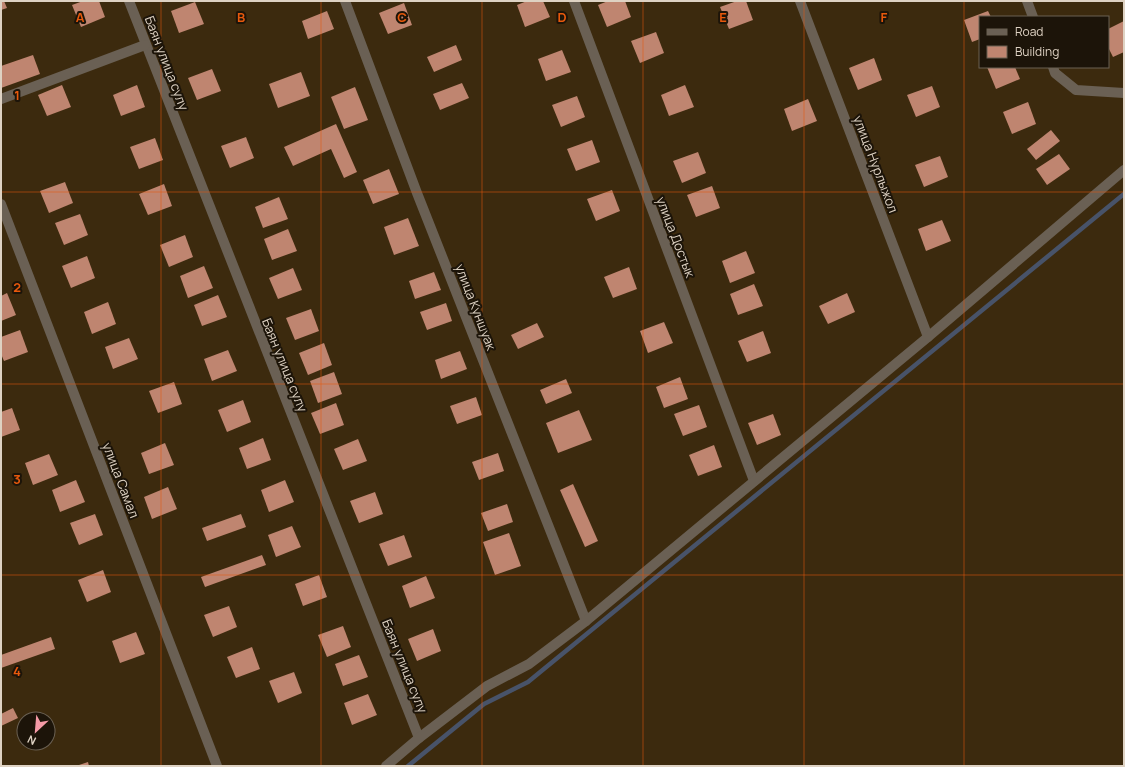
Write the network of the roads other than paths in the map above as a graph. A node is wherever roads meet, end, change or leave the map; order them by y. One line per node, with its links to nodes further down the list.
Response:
1 (128, 1): 7 (street, Баян улица сулу)
2 (345, 1): 15 (street, улица Куншуак)
3 (574, 1): 14 (street, улица Достык)
4 (800, 1): 13 (street, улица Нурлыжол)
5 (1027, 1): 6 (street)
6 (1033, 16)
7 (145, 45): 10 (street); 16 (street, Баян улица сулу)
8 (1053, 68): 9 (street)
9 (1124, 93)
10 (1, 99)
11 (1124, 170): 13 (street)
12 (1, 204): 17 (street, улица Самал)
13 (928, 337): 14 (street)
14 (754, 481): 15 (street)
15 (586, 621): 16 (street)
16 (419, 738): 18 (street)
17 (217, 766)
18 (386, 766)

